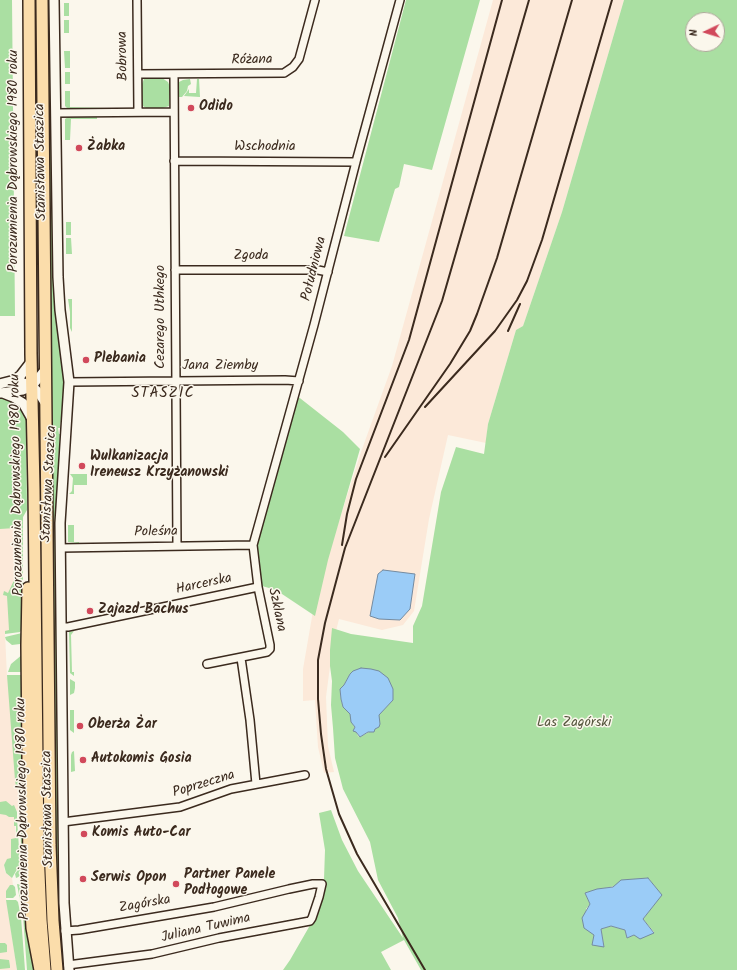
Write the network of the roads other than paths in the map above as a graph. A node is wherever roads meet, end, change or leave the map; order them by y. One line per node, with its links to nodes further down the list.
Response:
1 (29, 0): 16 (main road, Porozumienia Dąbrowskiego 1980 roku)
2 (42, 0): 17 (main road, Porozumienia Dąbrowskiego 1980 roku)
3 (54, 0): 11 (street, Stanisława Staszica)
4 (137, 0): 7 (street, Bobrowa)
5 (315, 0): 8 (street, Różana)
6 (400, 0): 13 (street, Południowa)
7 (138, 74): 8 (street, Różana); 9 (street, Bobrowa)
8 (174, 75): 10 (street, Cezarego Uthkego)
9 (138, 112): 10 (street); 11 (street)
10 (174, 112): 12 (street, Cezarego Uthkego)
11 (56, 113): 21 (street, Stanisława Staszica)
12 (174, 161): 13 (street, Wschodnia); 14 (street, Cezarego Uthkego)
13 (356, 162): 15 (street, Południowa)
14 (175, 270): 15 (street, Zgoda); 19 (street, Cezarego Uthkego)
15 (328, 272): 20 (street, Południowa)
16 (31, 362): 18 (street); 22 (main road, Porozumienia Dąbrowskiego 1980 roku)
17 (45, 370): 22 (street); 24 (main road, Porozumienia Dąbrowskiego 1980 roku)
18 (14, 380): 22 (street); 23 (street)
19 (175, 380): 20 (street, Jana Ziemby); 21 (street, Jana Ziemby); 28 (street, Cezarego Uthkego)
20 (298, 381): 26 (street, Południowa)
21 (69, 382): 29 (street, Stanisława Staszica)
22 (32, 386): 23 (street); 24 (street); 25 (main road, Porozumienia Dąbrowskiego 1980 roku)
23 (1, 390): 25 (street)
24 (46, 404): 42 (main road, Porozumienia Dąbrowskiego 1980 roku)
25 (33, 420): 27 (main road, Porozumienia Dąbrowskiego 1980 roku)
26 (253, 545): 28 (street, Poleśna); 30 (street, Szklana)
27 (35, 546): 40 (main road); 41 (main road, Porozumienia Dąbrowskiego 1980 roku)
28 (177, 546): 29 (street, Poleśna)
29 (60, 548): 31 (street, Stanisława Staszica)
30 (258, 587): 31 (street, Harcerska); 32 (street, Szklana)
31 (61, 627): 36 (street, Stanisława Staszica)
32 (241, 658): 33 (street, Szklana); 35 (street)
33 (207, 664)
34 (305, 775): 35 (street, Poprzeczna)
35 (256, 784): 36 (street, Poprzeczna)
36 (63, 822): 38 (street, Stanisława Staszica)
37 (322, 884): 38 (street, Zagórska); 39 (street, Juliana Tuwima)
38 (65, 931): 39 (street, Stanisława Staszica)
39 (68, 967)
40 (40, 970)
41 (45, 970)
42 (57, 970)

